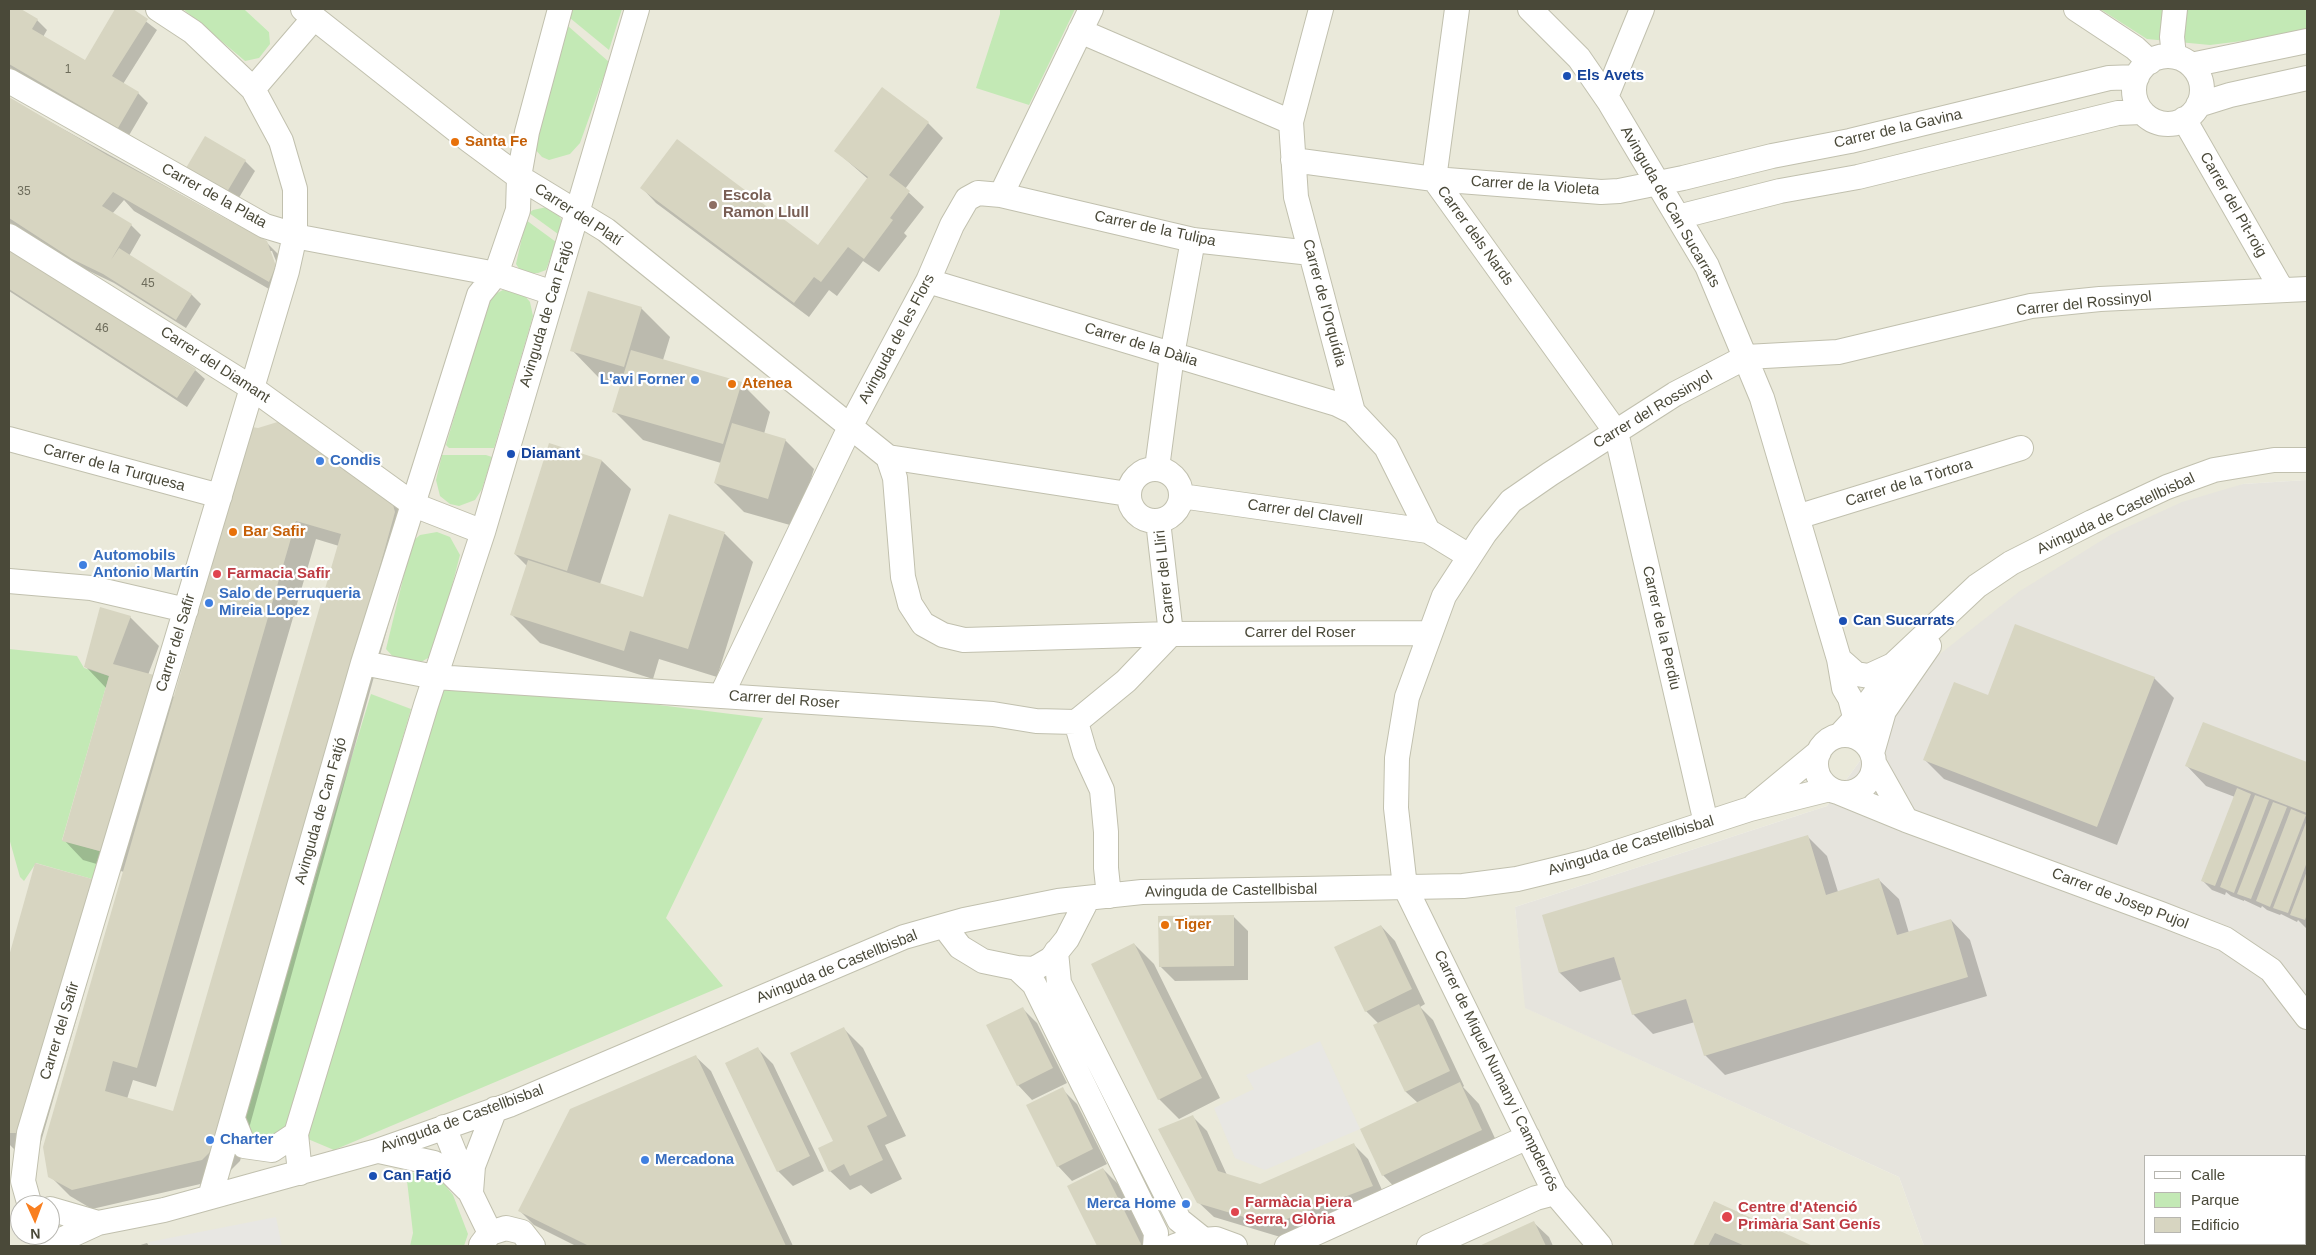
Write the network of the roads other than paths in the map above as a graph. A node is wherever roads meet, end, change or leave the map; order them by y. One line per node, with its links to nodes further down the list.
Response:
1 (158, 9): 18 (street, Carrer del Safir)
2 (560, 9): 24 (street, Avinguda de Can Fatjó)
3 (637, 9): 28 (street, Avinguda de Can Fatjó)
4 (1091, 9): 12 (street)
5 (1321, 9): 22 (street, Carrer de l'Orquídia)
6 (1457, 9): 25 (street, Carrer dels Nards)
7 (1530, 9): 19 (street, Avinguda de Can Sucarrats)
8 (1642, 9): 19 (street)
9 (2076, 9): 15 (street)
10 (2175, 9): 14 (street)
11 (309, 14): 18 (street); 24 (street, Carrer del Platí)
12 (1080, 31): 22 (street); 27 (street)
13 (2307, 41): 14 (street)
14 (2182, 60): 15 (street); 21 (street)
15 (2144, 70): 20 (street); 26 (street, Carrer de la Gavina)
16 (2307, 78): 21 (street)
17 (9, 81): 30 (street, Carrer de la Plata)
18 (254, 89): 30 (street, Carrer del Safir)
19 (1606, 97): 26 (street, Avinguda de Can Sucarrats)
20 (2142, 112): 21 (street); 29 (street)
21 (2191, 112): 37 (street, Carrer del Pit-roig)
22 (1290, 122): 23 (street, Carrer de l'Orquídia)
23 (1293, 160): 25 (street, Carrer de la Violeta); 33 (street, Carrer de l'Orquídia)
24 (520, 177): 28 (street, Carrer del Platí); 34 (street, Avinguda de Can Fatjó)
25 (1434, 179): 26 (street, Carrer de la Violeta); 44 (street, Carrer dels Nards)
26 (1658, 183): 29 (street, Avinguda de Can Sucarrats)
27 (1001, 195): 32 (street, Carrer de la Tulipa); 35 (street, Avinguda de les Flors)
28 (578, 213): 38 (street, Avinguda de Can Fatjó); 43 (street, Carrer del Platí)
29 (1678, 217): 40 (street, Avinguda de Can Sucarrats)
30 (295, 235): 34 (street, Carrer de la Plata); 41 (street, Carrer del Safir)
31 (9, 236): 41 (street, Carrer del Diamant)
32 (1193, 240): 33 (street, Carrer de la Tulipa); 39 (street)
33 (1311, 253): 42 (street, Carrer de l'Orquídia)
34 (496, 274): 38 (street, Carrer de la Plata); 53 (street, Avinguda de Can Fatjó)
35 (928, 281): 39 (street, Carrer de la Dàlia); 43 (street, Avinguda de les Flors)
36 (2307, 289): 37 (street, Carrer del Rossinyol)
37 (2282, 290): 40 (street, Carrer del Rossinyol)
38 (553, 293): 57 (street, Avinguda de Can Fatjó)
39 (1172, 355): 42 (street, Carrer de la Dàlia); 49 (street)
40 (1746, 357): 44 (street, Carrer del Rossinyol); 54 (street, Avinguda de Can Sucarrats)
41 (252, 388): 51 (street, Carrer del Safir); 53 (street, Carrer del Diamant)
42 (1353, 412): 56 (street, Carrer de l'Orquídia)
43 (851, 426): 47 (street, Carrer del Platí); 69 (street, Avinguda de les Flors)
44 (1616, 432): 58 (street, Carrer del Rossinyol); 75 (street, Carrer de la Perdiu)
45 (9, 439): 51 (street, Carrer de la Turquesa)
46 (2021, 448): 54 (street, Carrer de la Tòrtora)
47 (888, 457): 50 (street); 63 (street, Carrer del Roser)
48 (2307, 460): 61 (street, Avinguda de Castellbisbal)
49 (1157, 468): 50 (street); 52 (street)
50 (1128, 494): 55 (street)
51 (220, 496): 60 (street, Carrer del Safir)
52 (1181, 496): 55 (street); 56 (street, Carrer del Clavell)
53 (414, 505): 57 (street); 65 (street, Avinguda de Can Fatjó)
54 (1797, 518): 64 (street, Avinguda de Can Sucarrats)
55 (1158, 521): 63 (street, Carrer del Lliri)
56 (1428, 531): 58 (street)
57 (483, 532): 67 (street, Avinguda de Can Fatjó)
58 (1469, 556): 62 (street, Carrer del Rossinyol)
59 (9, 581): 60 (street)
60 (186, 610): 91 (street, Carrer del Safir)
61 (1943, 616): 66 (street, Avinguda de Castellbisbal); 71 (street, Avinguda de Castellbisbal)
62 (1429, 633): 63 (street, Carrer del Roser); 76 (street, Carrer del Rossinyol)
63 (1170, 634): 70 (street)
64 (1840, 659): 66 (street); 68 (street, Avinguda de Can Sucarrats)
65 (363, 663): 67 (street, Carrer del Roser); 83 (street, Avinguda de Can Fatjó)
66 (1893, 665): 71 (street, Avinguda de Castellbisbal)
67 (435, 677): 69 (street, Carrer del Roser); 85 (street, Avinguda de Can Fatjó)
68 (1844, 688): 71 (street, Avinguda de Can Sucarrats); 71 (street, Avinguda de Can Sucarrats)
69 (721, 696): 70 (street, Carrer del Roser)
70 (1076, 722): 77 (street)
71 (1850, 743): 72 (street); 72 (street, Avinguda de Castellbisbal); 73 (street, Avinguda de Castellbisbal); 74 (street)
72 (1835, 791): 73 (street, Avinguda de Castellbisbal); 74 (street, Carrer de Josep Pujol)
73 (1750, 809): 75 (street, Avinguda de Castellbisbal)
74 (1906, 820): 81 (street, Carrer de Josep Pujol)
75 (1706, 824): 76 (street, Avinguda de Castellbisbal)
76 (1405, 887): 77 (street, Avinguda de Castellbisbal); 86 (street, Carrer de Miquel Numany i Campderrós)
77 (1099, 897): 78 (street, Avinguda de Castellbisbal); 79 (street)
78 (944, 926): 80 (street); 82 (street, Avinguda de Castellbisbal)
79 (1056, 952): 80 (street); 96 (street)
80 (1017, 968): 99 (street)
81 (2307, 1018)
82 (495, 1109): 84 (street, Avinguda de Castellbisbal); 90 (street)
83 (233, 1119): 85 (street); 92 (street, Avinguda de Can Fatjó)
84 (444, 1127): 87 (street, Avinguda de Castellbisbal); 90 (street)
85 (296, 1134): 88 (street, Avinguda de Can Fatjó)
86 (1528, 1137): 89 (street, Carrer de Miquel Numany i Campderrós); 102 (street)
87 (377, 1151): 88 (street, Avinguda de Castellbisbal); 90 (street)
88 (300, 1173): 92 (street, Avinguda de Castellbisbal)
89 (1555, 1193): 103 (street); 104 (street, Carrer de Miquel Numany i Campderrós)
90 (471, 1194): 95 (street)
91 (30, 1195)
92 (210, 1197): 94 (street, Avinguda de Castellbisbal)
93 (60, 1213): 94 (street, Avinguda de Castellbisbal)
94 (98, 1223): 97 (street, Avinguda de Castellbisbal)
95 (485, 1240): 98 (street)
96 (1204, 1240): 100 (street); 101 (street)
97 (48, 1246)
98 (533, 1246)
99 (1155, 1246)
100 (1175, 1246)
101 (1235, 1246)
102 (1287, 1246)
103 (1429, 1246)
104 (1600, 1246)

